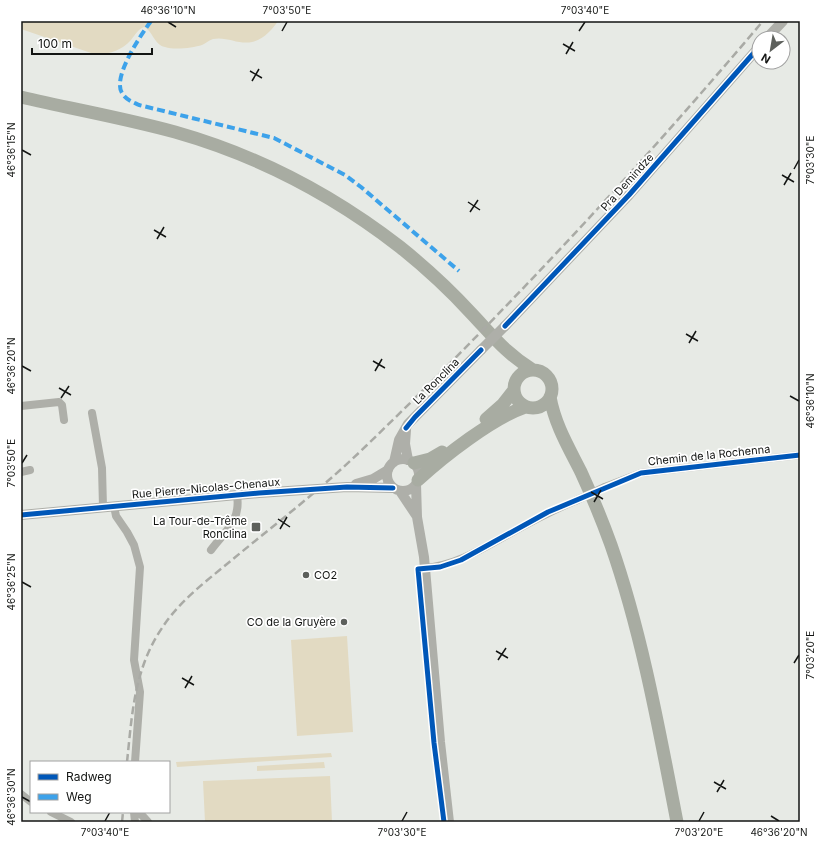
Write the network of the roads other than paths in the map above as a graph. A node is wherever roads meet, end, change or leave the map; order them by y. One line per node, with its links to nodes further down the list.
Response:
1 (783, 21): 2 (street)
2 (775, 30)
3 (751, 56): 5 (street, Pra Demindze)
4 (21, 97): 6 (highway)
5 (505, 326): 14 (street, La Ronclina, bridge)
6 (500, 345): 7 (highway); 8 (highway)
7 (533, 370): 8 (highway); 9 (highway)
8 (514, 386): 11 (highway); 17 (highway)
9 (550, 397): 11 (highway); 15 (highway)
10 (21, 406): 13 (street)
11 (529, 408): 15 (highway); 21 (highway)
12 (92, 413): 26 (street)
13 (64, 420)
14 (406, 428): 17 (street); 18 (street, La Ronclina)
15 (563, 438): 39 (highway)
16 (800, 455): 30 (street, Chemin de la Rochenna, bridge)
17 (411, 461): 18 (street); 21 (street)
18 (391, 466): 22 (street, Rue Pierre-Nicolas-Chenaux); 23 (street)
19 (30, 470): 20 (street)
20 (21, 472)
21 (417, 482): 23 (street); 28 (street)
22 (346, 487): 23 (street, Rue Pierre-Nicolas-Chenaux); 24 (street, Rue Pierre-Nicolas-Chenaux)
23 (397, 490): 28 (street)
24 (237, 495): 25 (street, Rue Pierre-Nicolas-Chenaux); 29 (street)
25 (114, 506): 26 (street, Rue Pierre-Nicolas-Chenaux); 31 (street)
26 (103, 507): 27 (street, Rue Pierre-Nicolas-Chenaux)
27 (21, 515)
28 (417, 517): 30 (street)
29 (211, 550)
30 (425, 568): 38 (street)
31 (135, 761)
32 (21, 794): 33 (street)
33 (30, 801)
34 (53, 813): 36 (street)
35 (136, 816): 37 (street)
36 (71, 822)
37 (148, 822)
38 (449, 822)
39 (677, 822)

